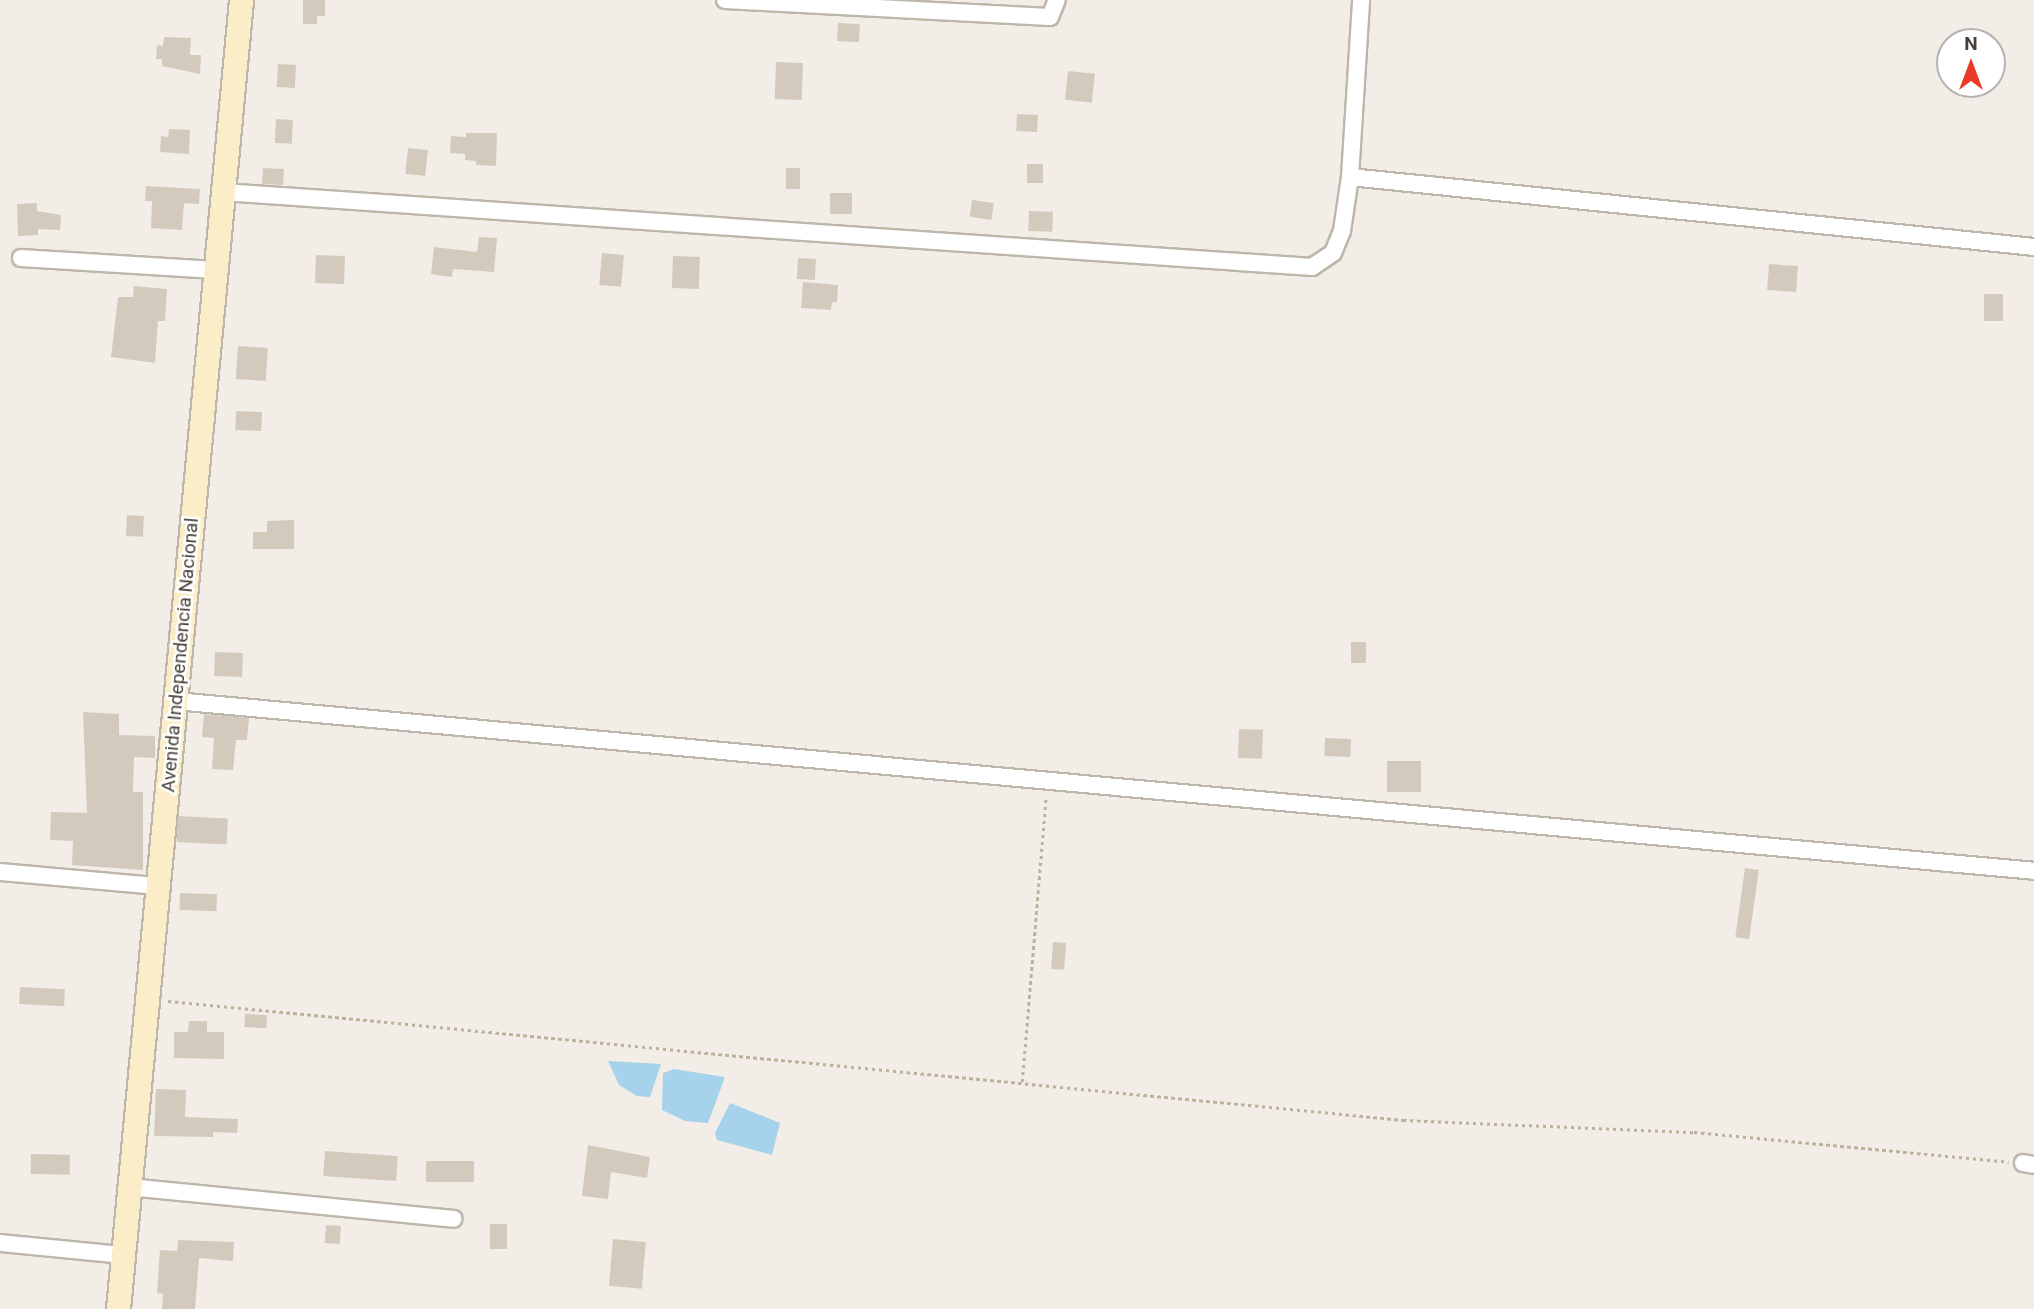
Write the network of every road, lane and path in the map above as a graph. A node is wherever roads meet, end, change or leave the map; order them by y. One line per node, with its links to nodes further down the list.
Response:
1 (241, 0): 6 (main road, Avenida Independencia Nacional)
2 (725, 0): 3 (street)
3 (1057, 0)
4 (1361, 0): 5 (street)
5 (1350, 177): 6 (street); 7 (street)
6 (223, 192): 9 (main road, Avenida Independencia Nacional)
7 (2034, 247)
8 (21, 258): 9 (street)
9 (216, 270): 10 (main road, Avenida Independencia Nacional)
10 (175, 701): 11 (street); 14 (main road, Avenida Independencia Nacional)
11 (1047, 780): 12 (street); 16 (path)
12 (2034, 871)
13 (0, 872): 14 (street)
14 (158, 886): 15 (main road, Avenida Independencia Nacional)
15 (147, 1001): 16 (path); 18 (main road, Avenida Independencia Nacional)
16 (1022, 1082): 17 (path)
17 (2028, 1164)
18 (130, 1187): 19 (street); 21 (main road, Avenida Independencia Nacional)
19 (453, 1219)
20 (0, 1243): 21 (street)
21 (123, 1255): 22 (main road, Avenida Independencia Nacional)
22 (118, 1309)

